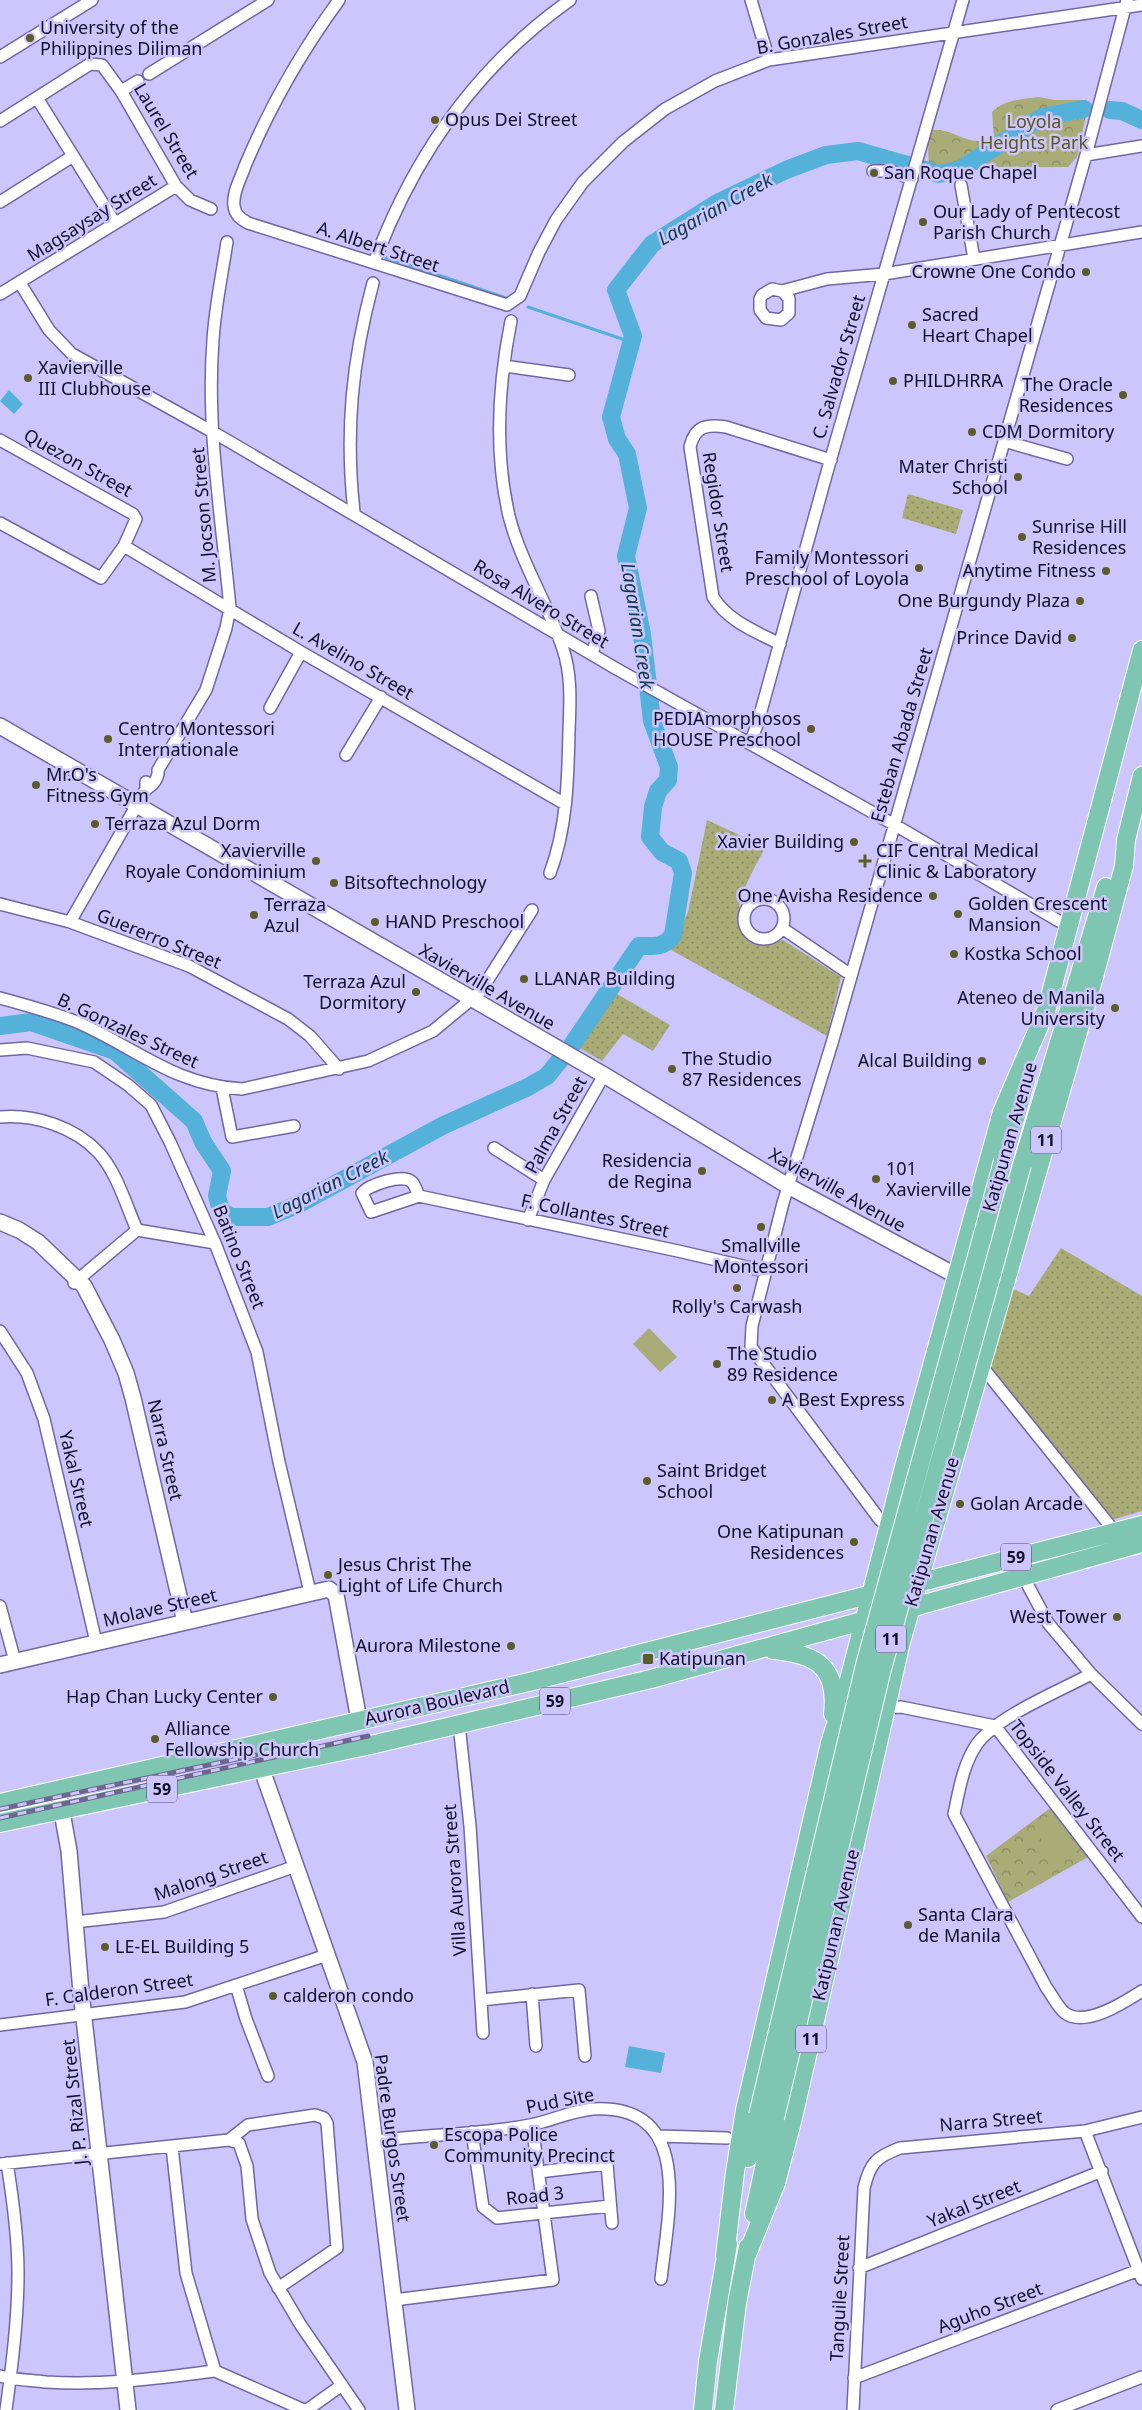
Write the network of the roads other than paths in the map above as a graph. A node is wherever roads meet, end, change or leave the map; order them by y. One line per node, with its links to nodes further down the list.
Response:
1 (92, 0): 10 (street)
2 (268, 0): 12 (street)
3 (339, 0): 31 (street, A. Albert Street)
4 (570, 0): 31 (street)
5 (751, 0): 11 (street)
6 (963, 0): 9 (street, C. Salvador Street)
7 (1126, 4): 8 (street, B. Gonzales Street); 9 (street, B. Gonzales Street); 18 (street, Esteban Abada Street)
8 (1142, 5)
9 (954, 33): 11 (street, B. Gonzales Street); 21 (street, C. Salvador Street)
10 (0, 57)
11 (769, 60): 37 (street, B. Gonzales Street)
12 (149, 74)
13 (138, 81): 14 (street)
14 (122, 91): 15 (street, Laurel Street); 22 (street, Laurel Street)
15 (37, 98): 16 (street); 19 (street)
16 (0, 121)
17 (1142, 146): 18 (street)
18 (1086, 155): 29 (street, Esteban Abada Street)
19 (73, 156): 24 (street); 26 (street)
20 (873, 171): 21 (street)
21 (915, 171): 32 (street, C. Salvador Street)
22 (176, 186): 25 (street, Laurel Street); 26 (street, Magsaysay Street)
23 (961, 186): 30 (street)
24 (0, 202)
25 (211, 209)
26 (116, 222): 33 (street, Magsaysay Street)
27 (1142, 232): 29 (street)
28 (226, 242): 41 (street, M. Jocson Street)
29 (1060, 244): 30 (street); 43 (street, Esteban Abada Street)
30 (974, 258): 32 (street)
31 (374, 263): 37 (street, A. Albert Street)
32 (884, 274): 35 (street); 45 (street, C. Salvador Street)
33 (20, 283): 36 (street, Magsaysay Street); 41 (street, Rosa Alvero Street)
34 (373, 283): 46 (street)
35 (782, 291)
36 (0, 294)
37 (514, 301)
38 (511, 321): 39 (street)
39 (504, 366): 40 (street); 51 (street)
40 (569, 375)
41 (214, 432): 46 (street, Rosa Alvero Street); 50 (street, M. Jocson Street)
42 (0, 440): 48 (street, Quezon Street)
43 (1004, 441): 44 (street); 64 (street, Esteban Abada Street)
44 (1066, 459)
45 (831, 460): 52 (street, C. Salvador Street); 52 (street, Regidor Street)
46 (354, 512): 51 (street, Rosa Alvero Street)
47 (0, 524): 48 (street)
48 (124, 546): 50 (street, L. Avelino Street)
49 (591, 596): 55 (street)
50 (230, 608): 54 (street, L. Avelino Street); 62 (street, M. Jocson Street)
51 (556, 633): 55 (street, Rosa Alvero Street); 63 (street)
52 (780, 644): 59 (street, C. Salvador Street)
53 (1142, 650): 70 (main road, Katipunan Avenue / 11)
54 (300, 652): 56 (street, L. Avelino Street); 57 (street)
55 (592, 654): 59 (street, Rosa Alvero Street)
56 (381, 697): 60 (street); 63 (street, L. Avelino Street)
57 (270, 708)
58 (0, 726): 62 (street, Xavierville Avenue)
59 (750, 744): 64 (street, Rosa Alvero Street)
60 (346, 755)
61 (1142, 776): 65 (main road, Katipunan Avenue / 11)
62 (137, 804): 69 (street, M. Jocson Street); 74 (street, Xavierville Avenue)
63 (565, 804): 66 (street)
64 (895, 825): 70 (street, Rosa Alvero Street); 72 (street, Esteban Abada Street)
65 (1126, 840): 94 (main road, Katipunan Avenue / 11); 168 (main road, Katipunan Avenue / 11, bridge)
66 (550, 873)
67 (0, 904): 69 (street, Guererro Street)
68 (532, 910): 74 (street, B. Gonzales Street)
69 (70, 922): 77 (street, Guererro Street)
70 (1069, 927): 75 (main road, Katipunan Avenue / 11)
71 (782, 928): 72 (street)
72 (851, 975): 84 (street, Esteban Abada Street)
73 (0, 998): 79 (street, B. Gonzales Street)
74 (471, 999): 77 (street, B. Gonzales Street); 78 (street, Xavierville Avenue)
75 (1047, 1008): 91 (main road, Katipunan Avenue / 11); 167 (main road, Katipunan Avenue / 11, bridge)
76 (0, 1050): 89 (street, Batino Street)
77 (339, 1069): 79 (street, B. Gonzales Street)
78 (604, 1075): 83 (street, Palma Street); 84 (street, Xavierville Avenue)
79 (222, 1088): 81 (street)
80 (0, 1117): 88 (street)
81 (294, 1126)
82 (494, 1148): 83 (street)
83 (544, 1180): 86 (street, Palma Street)
84 (788, 1186): 90 (street, Esteban Abada Street); 91 (street, Xavierville Avenue)
85 (419, 1196): 85 (street); 86 (street, F. Collantes Street)
86 (528, 1220): 90 (street, F. Collantes Street)
87 (0, 1222): 92 (street, Narra Street)
88 (137, 1230): 89 (street); 92 (street)
89 (215, 1243): 106 (street, Batino Street)
90 (764, 1271): 100 (street, Esteban Abada Street)
91 (957, 1276): 95 (main road, Katipunan Avenue / 11)
92 (74, 1279): 113 (street, Narra Street)
93 (0, 1331): 114 (street, Yakal Street)
94 (980, 1364): 96 (main road, Katipunan Avenue / 11); 101 (street)
95 (915, 1429): 96 (main road); 97 (main road, Katipunan Avenue / 11)
96 (958, 1440): 98 (main road, Katipunan Avenue / 11)
97 (901, 1479): 98 (main road); 100 (main road, Katipunan Avenue / 11)
98 (944, 1490): 105 (main road, Katipunan Avenue / 11)
99 (1142, 1525): 101 (main road, 59)
100 (890, 1526): 103 (main road, Katipunan Avenue / 11)
101 (1115, 1532): 105 (main road, 59)
102 (1142, 1543): 104 (main road, 59)
103 (882, 1555): 107 (main road, Katipunan Avenue / 11); 110 (main road)
104 (1022, 1576): 108 (main road, 59); 118 (street)
105 (918, 1583): 107 (main road, 59); 111 (main road, Katipunan Avenue / 11)
106 (310, 1592): 113 (street, Molave Street); 122 (street, Molave Street)
107 (872, 1594): 110 (main road, Aurora Boulevard / 59); 112 (main road, Katipunan Avenue / 11)
108 (936, 1601): 111 (main road, 59); 115 (main road)
109 (0, 1606): 117 (street)
110 (828, 1606): 120 (main road, Aurora Boulevard / 59)
111 (910, 1608): 112 (main road, 59); 115 (main road, Katipunan Avenue / 11)
112 (865, 1620): 116 (main road, Aurora Boulevard / 59); 119 (main road, Katipunan Avenue / 11)
113 (185, 1622): 114 (street, Molave Street)
114 (96, 1642): 117 (street, Molave Street)
115 (901, 1642): 121 (main road, Katipunan Avenue / 11)
116 (763, 1649): 123 (main road, Aurora Boulevard / 59); 126 (main road)
117 (7, 1663)
118 (1092, 1674): 124 (street); 125 (street)
119 (844, 1699): 121 (main road); 126 (main road, Katipunan Avenue / 11)
120 (453, 1700): 122 (main road, Aurora Boulevard / 59); 123 (main road)
121 (886, 1708): 125 (street, Topside Valley Street); 129 (main road, Katipunan Avenue / 11)
122 (359, 1720): 130 (main road, Aurora Boulevard / 59)
123 (459, 1724): 127 (main road, Aurora Boulevard / 59); 143 (street, Villa Aurora Street)
124 (1142, 1724)
125 (995, 1726): 137 (street, Topside Valley Street); 141 (street)
126 (830, 1743): 128 (main road, Katipunan Avenue / 11)
127 (261, 1767): 132 (main road, Aurora Boulevard / 59); 136 (street, Padre Burgos Street)
128 (820, 1783): 129 (main road); 133 (main road, Katipunan Avenue / 11)
129 (867, 1787): 134 (main road, Katipunan Avenue / 11)
130 (58, 1790): 131 (main road, Aurora Boulevard / 59); 132 (street, J. P. Rizal Street)
131 (0, 1803)
132 (62, 1810): 135 (main road, Aurora Boulevard / 59); 138 (street, J. P. Rizal Street)
133 (812, 1813): 134 (main road); 167 (main road, Katipunan Avenue / 11)
134 (860, 1816): 168 (main road, Katipunan Avenue / 11)
135 (0, 1823)
136 (296, 1866): 138 (street, Malong Street); 139 (street, Padre Burgos Street)
137 (1142, 1917)
138 (76, 1922): 144 (street, J. P. Rizal Street)
139 (327, 1955): 140 (street, F. Calderon Street); 157 (street, Padre Burgos Street)
140 (236, 1985): 144 (street, F. Calderon Street); 149 (street)
141 (1142, 1992)
142 (532, 1994): 143 (street); 147 (street); 148 (street)
143 (481, 2000): 146 (street, Villa Aurora Street)
144 (84, 2014): 145 (street, F. Calderon Street); 159 (street, J. P. Rizal Street)
145 (0, 2024)
146 (483, 2033)
147 (536, 2046)
148 (585, 2056)
149 (268, 2076)
150 (1142, 2116): 152 (street, Narra Street)
151 (532, 2125): 153 (street, Pud Site); 154 (street, Pud Site); 162 (street)
152 (1084, 2131): 161 (street); 163 (street, Narra Street)
153 (472, 2132): 157 (street, Pud Site); 165 (street, Road 3)
154 (659, 2136): 155 (street); 171 (street)
155 (727, 2138)
156 (229, 2140): 158 (street); 172 (street); 172 (street)
157 (376, 2141): 173 (street, Padre Burgos Street)
158 (172, 2147): 159 (street); 174 (street)
159 (100, 2154): 160 (street); 178 (street, J. P. Rizal Street)
160 (4, 2163): 175 (street)
161 (1102, 2171): 169 (street, Yakal Street); 170 (street)
162 (538, 2172): 164 (street); 165 (street)
163 (864, 2188): 169 (street, Tanguile Street)
164 (610, 2206): 165 (street, Road 3); 166 (street)
165 (544, 2214): 173 (street)
166 (612, 2223)
167 (725, 2256): 185 (main road, Katipunan Avenue / 11)
168 (746, 2257): 186 (main road, Katipunan Avenue / 11)
169 (858, 2268): 177 (street, Tanguile Street)
170 (1140, 2274): 177 (street, Aguho Street)
171 (661, 2279)
172 (278, 2288): 179 (street)
173 (394, 2300): 184 (street, Padre Burgos Street)
174 (215, 2371): 178 (street); 182 (street)
175 (5, 2377): 178 (street); 180 (street)
176 (1142, 2377): 188 (street)
177 (854, 2378): 187 (street, Tanguile Street)
178 (125, 2383): 181 (street, J. P. Rizal Street)
179 (342, 2385): 182 (street); 183 (street)
180 (6, 2410)
181 (128, 2410)
182 (305, 2410)
183 (359, 2410)
184 (407, 2410)
185 (703, 2410)
186 (724, 2410)
187 (853, 2410)
188 (1057, 2410)

